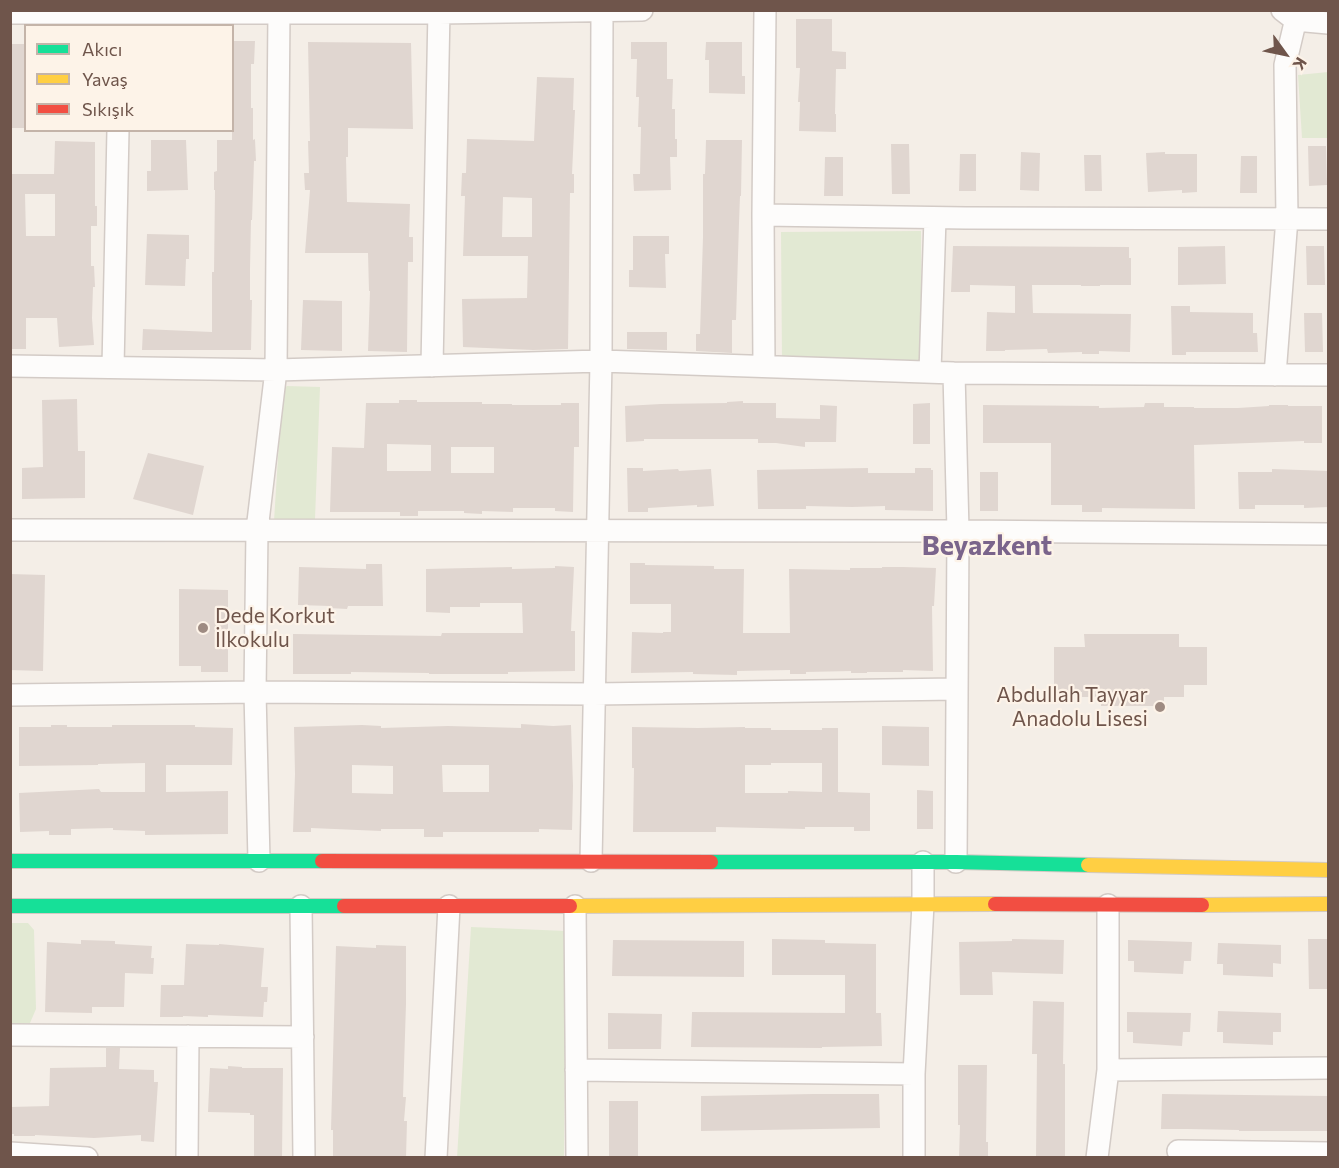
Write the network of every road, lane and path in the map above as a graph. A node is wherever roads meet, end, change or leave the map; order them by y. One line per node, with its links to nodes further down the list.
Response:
1 (642, 10): 3 (street)
2 (765, 10): 11 (street)
3 (602, 11): 5 (street); 15 (street)
4 (279, 12): 5 (street); 8 (street); 20 (street)
5 (439, 12): 17 (street)
6 (10, 13): 8 (street)
7 (1292, 14): 9 (street); 13 (street)
8 (121, 16)
9 (1329, 23)
10 (118, 132): 19 (street)
11 (763, 215): 12 (street); 18 (street)
12 (935, 218): 13 (street); 21 (street)
13 (1287, 219): 14 (street); 23 (street)
14 (1329, 219)
15 (601, 361): 17 (street); 18 (street); 27 (street)
16 (10, 366): 19 (street)
17 (432, 366): 20 (street)
18 (764, 366): 21 (street)
19 (113, 367): 20 (street)
20 (276, 370): 26 (street)
21 (930, 372): 22 (street)
22 (954, 373): 23 (street); 28 (street)
23 (1275, 375): 24 (street)
24 (1329, 375)
25 (10, 530): 26 (street)
26 (257, 530): 27 (street); 31 (street)
27 (597, 531): 28 (street); 32 (street)
28 (958, 531): 29 (street); 30 (street)
29 (1329, 534)
30 (957, 689): 32 (street); 38 (street)
31 (255, 692): 32 (street); 33 (street); 35 (street)
32 (594, 694): 36 (street)
33 (10, 695)
34 (10, 861): 35 (street)
35 (259, 861): 36 (street)
36 (591, 861): 37 (street)
37 (923, 862): 38 (street); 40 (street)
38 (956, 862): 39 (street)
39 (1329, 870)
40 (923, 904): 42 (street); 46 (street); 53 (street)
41 (1329, 904): 42 (street)
42 (1108, 905): 52 (street)
43 (10, 906): 44 (street)
44 (301, 906): 45 (street); 49 (street)
45 (449, 906): 46 (street); 61 (street)
46 (575, 906): 51 (street)
47 (10, 1035): 48 (street)
48 (188, 1036): 49 (street); 59 (street)
49 (303, 1037): 60 (street)
50 (1329, 1068): 52 (street)
51 (576, 1070): 53 (street); 62 (street)
52 (1108, 1070): 64 (street)
53 (914, 1074): 63 (street)
54 (1178, 1152): 56 (street)
55 (10, 1153): 57 (street)
56 (1329, 1153)
57 (82, 1157): 58 (street)
58 (87, 1158)
59 (187, 1158)
60 (304, 1158)
61 (436, 1158)
62 (577, 1158)
63 (914, 1158)
64 (1097, 1158)

